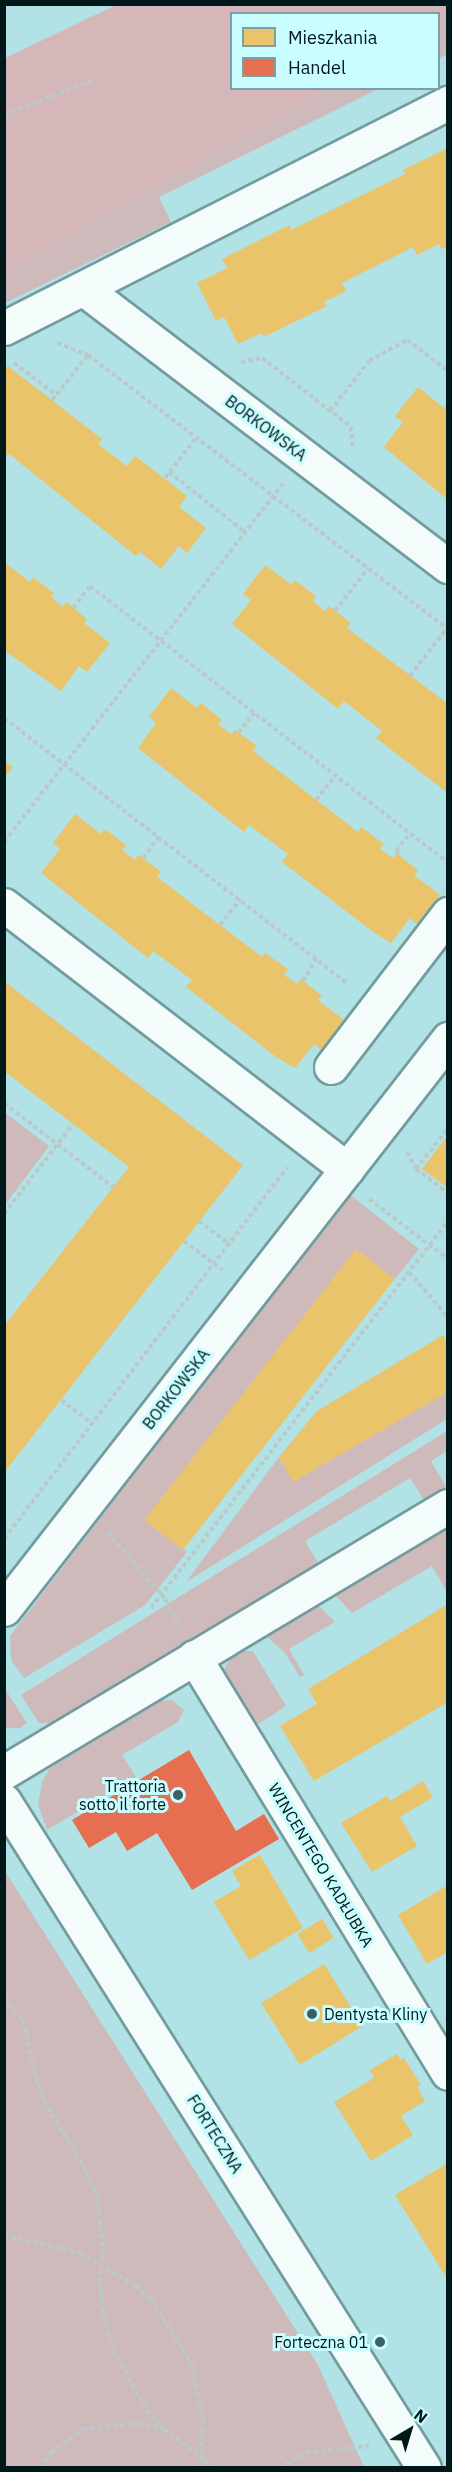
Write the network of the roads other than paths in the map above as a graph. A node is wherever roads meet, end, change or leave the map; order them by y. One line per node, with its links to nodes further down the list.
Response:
1 (447, 103): 2 (street)
2 (84, 289): 3 (street); 4 (street, BORKOWSKA)
3 (4, 328)
4 (447, 566)
5 (4, 905): 9 (street)
6 (447, 914): 8 (street)
7 (447, 1039): 9 (street, BORKOWSKA)
8 (331, 1067)
9 (344, 1173): 11 (street, BORKOWSKA)
10 (447, 1506): 13 (street)
11 (14, 1584): 12 (street, BORKOWSKA)
12 (4, 1610)
13 (194, 1657): 14 (street); 16 (street, WINCENTEGO KADŁUBKA)
14 (4, 1772)
15 (4, 1801): 17 (street, FORTECZNA)
16 (447, 2073)
17 (424, 2468)

